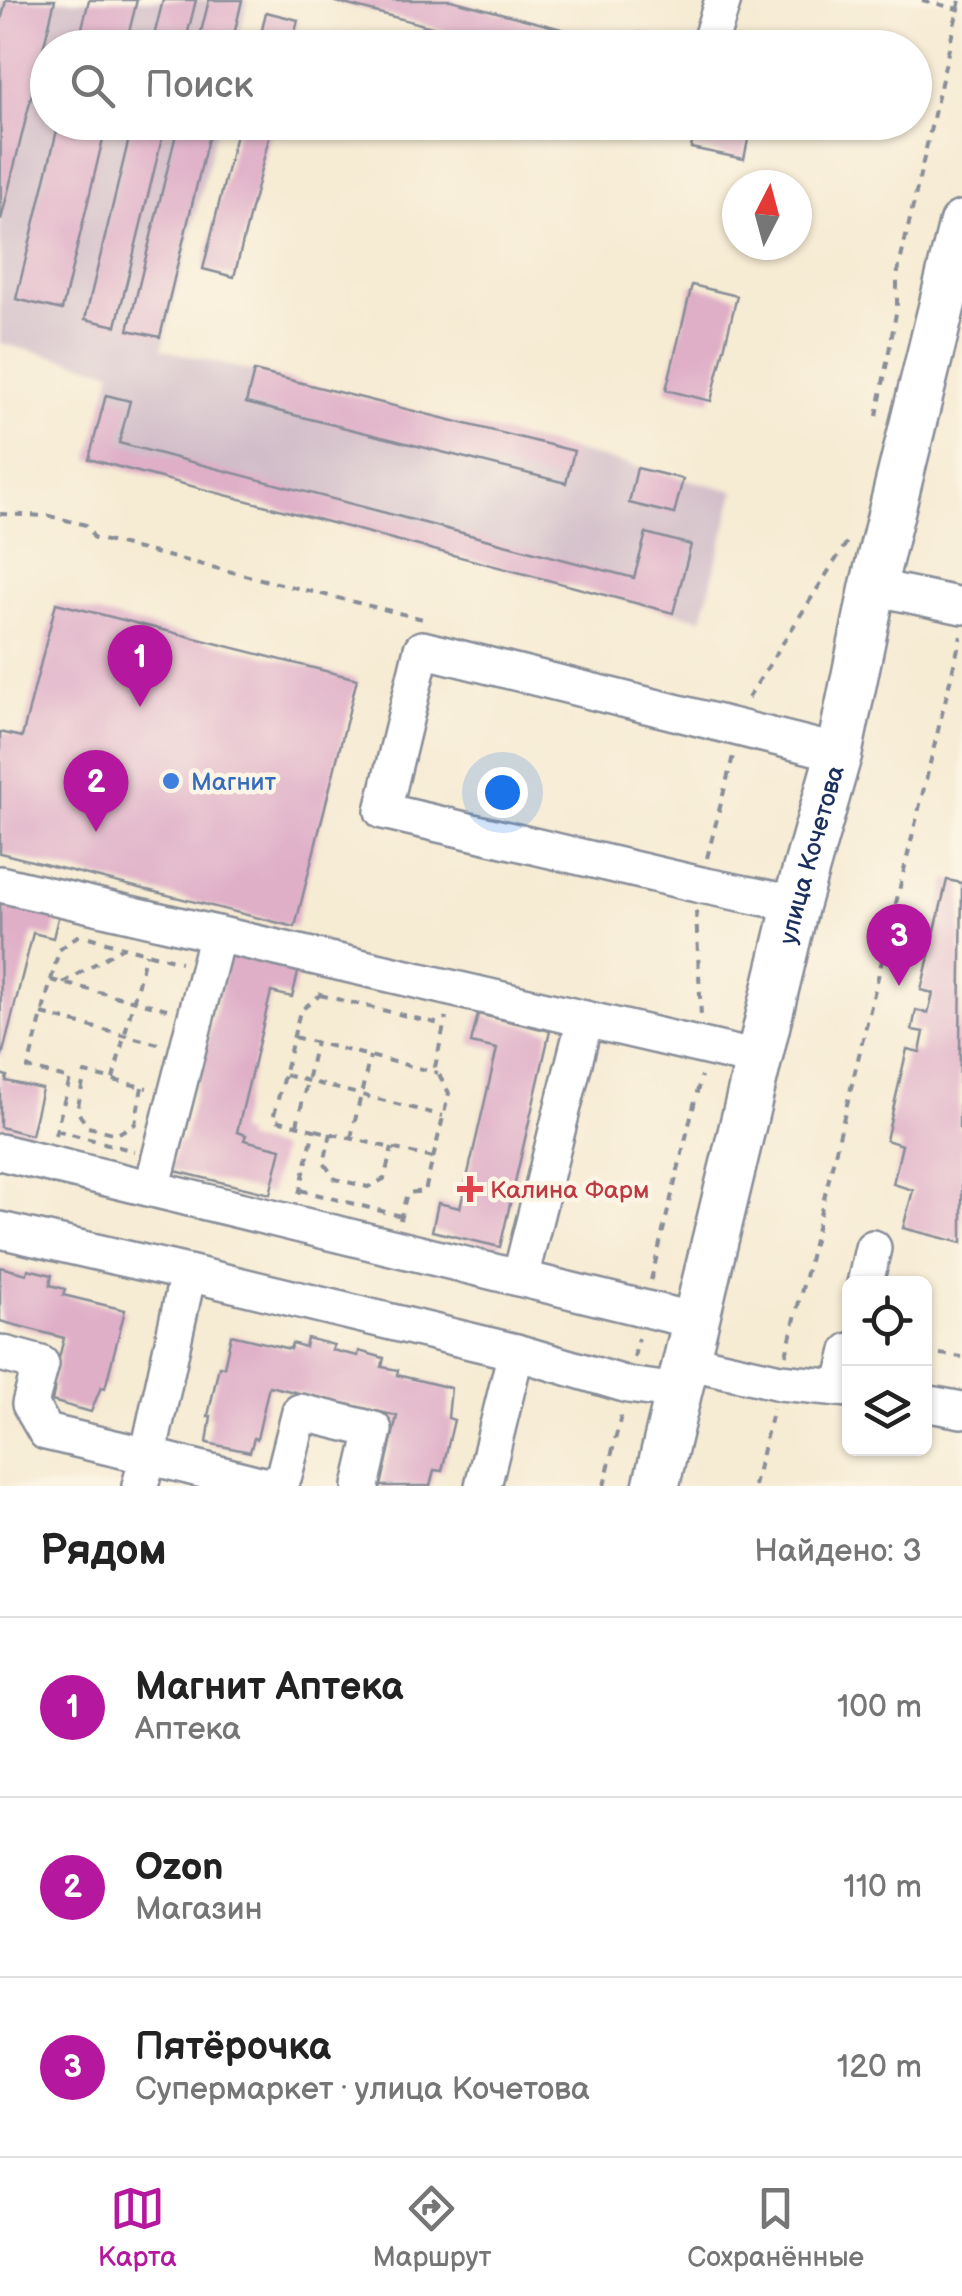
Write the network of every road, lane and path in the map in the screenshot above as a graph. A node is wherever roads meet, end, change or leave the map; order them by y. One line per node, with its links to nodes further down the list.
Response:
1 (723, 0): 5 (lane)
2 (922, 0): 4 (path)
3 (960, 0): 4 (path)
4 (960, 9): 6 (path)
5 (714, 30)
6 (932, 128)
7 (929, 140): 9 (path)
8 (962, 224): 12 (main road, улица Кочетова)
9 (876, 421)
10 (0, 514): 14 (path)
11 (848, 541): 16 (path)
12 (873, 587): 13 (lane); 17 (main road, улица Кочетова)
13 (962, 606)
14 (422, 618)
15 (962, 632): 74 (path)
16 (740, 728): 17 (lane); 19 (path); 19 (lane)
17 (839, 753): 20 (main road, улица Кочетова)
18 (0, 884): 21 (lane)
19 (701, 886): 20 (lane); 39 (path)
20 (796, 904): 42 (main road, улица Кочетова)
21 (84, 919): 22 (lane); 23 (path); 27 (path)
22 (217, 934): 25 (lane); 26 (lane)
23 (123, 947): 24 (path); 28 (path)
24 (146, 953): 26 (path); 31 (path)
25 (328, 960): 29 (lane); 30 (path)
26 (208, 970): 33 (lane)
27 (51, 980): 28 (path); 32 (path)
28 (63, 983): 31 (path)
29 (452, 988): 34 (lane); 35 (path)
30 (320, 995): 35 (path); 37 (path)
31 (133, 1000): 33 (path); 36 (path)
32 (42, 1014): 36 (path); 56 (path)
33 (196, 1016): 40 (lane)
34 (585, 1019): 39 (lane); 67 (lane)
35 (444, 1025): 43 (path)
36 (124, 1036): 40 (path); 45 (path)
37 (294, 1037): 38 (path); 44 (path)
38 (316, 1042): 41 (path); 46 (path)
39 (702, 1046): 42 (lane); 68 (path)
40 (187, 1052): 47 (lane)
41 (370, 1056): 43 (path); 48 (path)
42 (758, 1059): 73 (main road, улица Кочетова)
43 (438, 1073): 49 (path)
44 (285, 1075): 46 (path); 50 (path)
45 (113, 1079): 47 (path); 51 (path)
46 (307, 1081): 48 (path); 50 (path)
47 (159, 1091): 51 (path); 60 (lane)
48 (361, 1095): 49 (path); 54 (path)
49 (443, 1116): 59 (path)
50 (297, 1125): 52 (path)
51 (101, 1130): 55 (path)
52 (314, 1130): 53 (path); 61 (path)
53 (331, 1134): 54 (path); 57 (path)
54 (351, 1138): 57 (path)
55 (98, 1142): 56 (path); 60 (path)
56 (52, 1147): 58 (lane); 60 (lane)
57 (392, 1148): 59 (path)
58 (0, 1152)
59 (433, 1158): 63 (path)
60 (156, 1173): 61 (lane)
61 (295, 1206): 63 (lane); 63 (path)
62 (0, 1230): 65 (lane)
63 (397, 1232): 67 (lane)
64 (873, 1248): 66 (lane)
65 (188, 1274): 69 (lane); 79 (lane)
66 (867, 1276)
67 (520, 1278): 68 (lane)
68 (645, 1308): 73 (lane); 75 (path)
69 (516, 1352): 75 (lane); 82 (lane)
70 (0, 1353): 79 (lane)
71 (932, 1353): 72 (path)
72 (962, 1357)
73 (687, 1358): 74 (lane); 75 (lane); 84 (main road, улица Кочетова)
74 (780, 1382): 76 (lane); 85 (path)
75 (628, 1385): 83 (path)
76 (842, 1389)
77 (932, 1404): 78 (lane)
78 (962, 1410)
79 (144, 1471): 80 (lane)
80 (269, 1486): 81 (lane)
81 (361, 1486)
82 (483, 1486)
83 (604, 1486)
84 (656, 1486)
85 (754, 1486)

